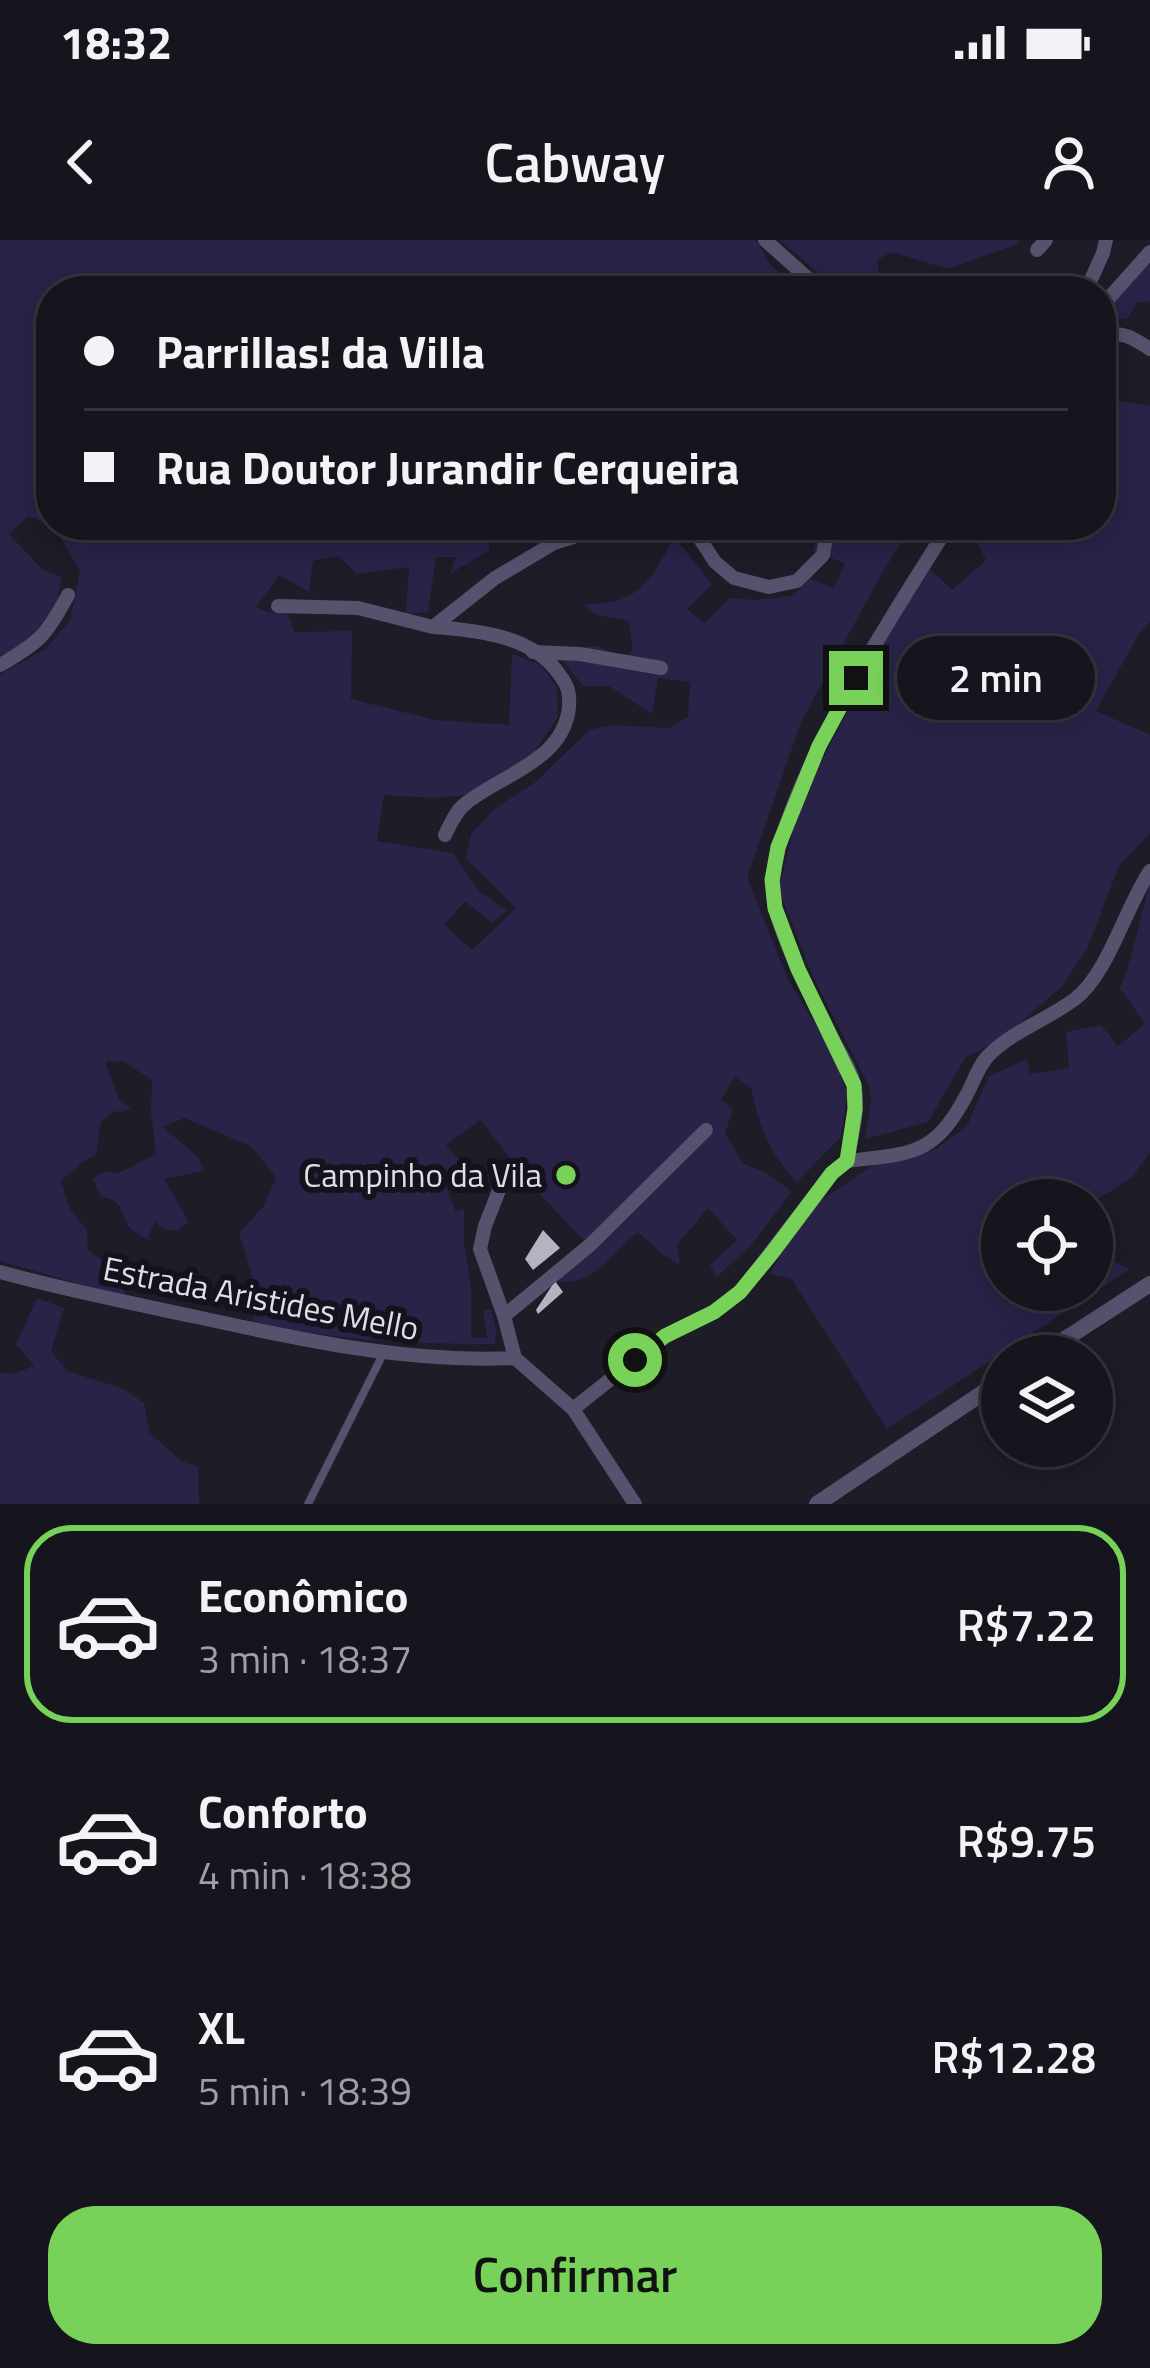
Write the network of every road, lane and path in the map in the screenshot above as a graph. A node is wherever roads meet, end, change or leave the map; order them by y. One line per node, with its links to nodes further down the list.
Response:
1 (1106, 240): 5 (street)
2 (766, 241): 4 (street)
3 (1150, 252): 6 (street)
4 (805, 276)
5 (1093, 276)
6 (1116, 290)
7 (1116, 333): 8 (street)
8 (1150, 349)
9 (564, 540): 15 (street)
10 (701, 540): 11 (street)
11 (826, 540)
12 (940, 540): 22 (street)
13 (68, 596): 17 (street)
14 (278, 606): 15 (street)
15 (433, 627): 16 (street)
16 (533, 652): 18 (street); 19 (street)
17 (0, 665)
18 (662, 668)
19 (445, 835)
20 (1150, 871): 22 (street)
21 (706, 1130): 26 (street)
22 (847, 1161): 31 (street)
23 (505, 1175): 26 (street)
24 (0, 1272): 28 (street, Estrada Aristides Mello)
25 (1150, 1284): 27 (street)
26 (504, 1316): 29 (street)
27 (1071, 1335)
28 (383, 1352): 29 (street, Estrada Aristides Mello); 32 (lane)
29 (515, 1358): 31 (street)
30 (981, 1394): 34 (street)
31 (573, 1409): 33 (street)
32 (308, 1504)
33 (635, 1504)
34 (818, 1504)

